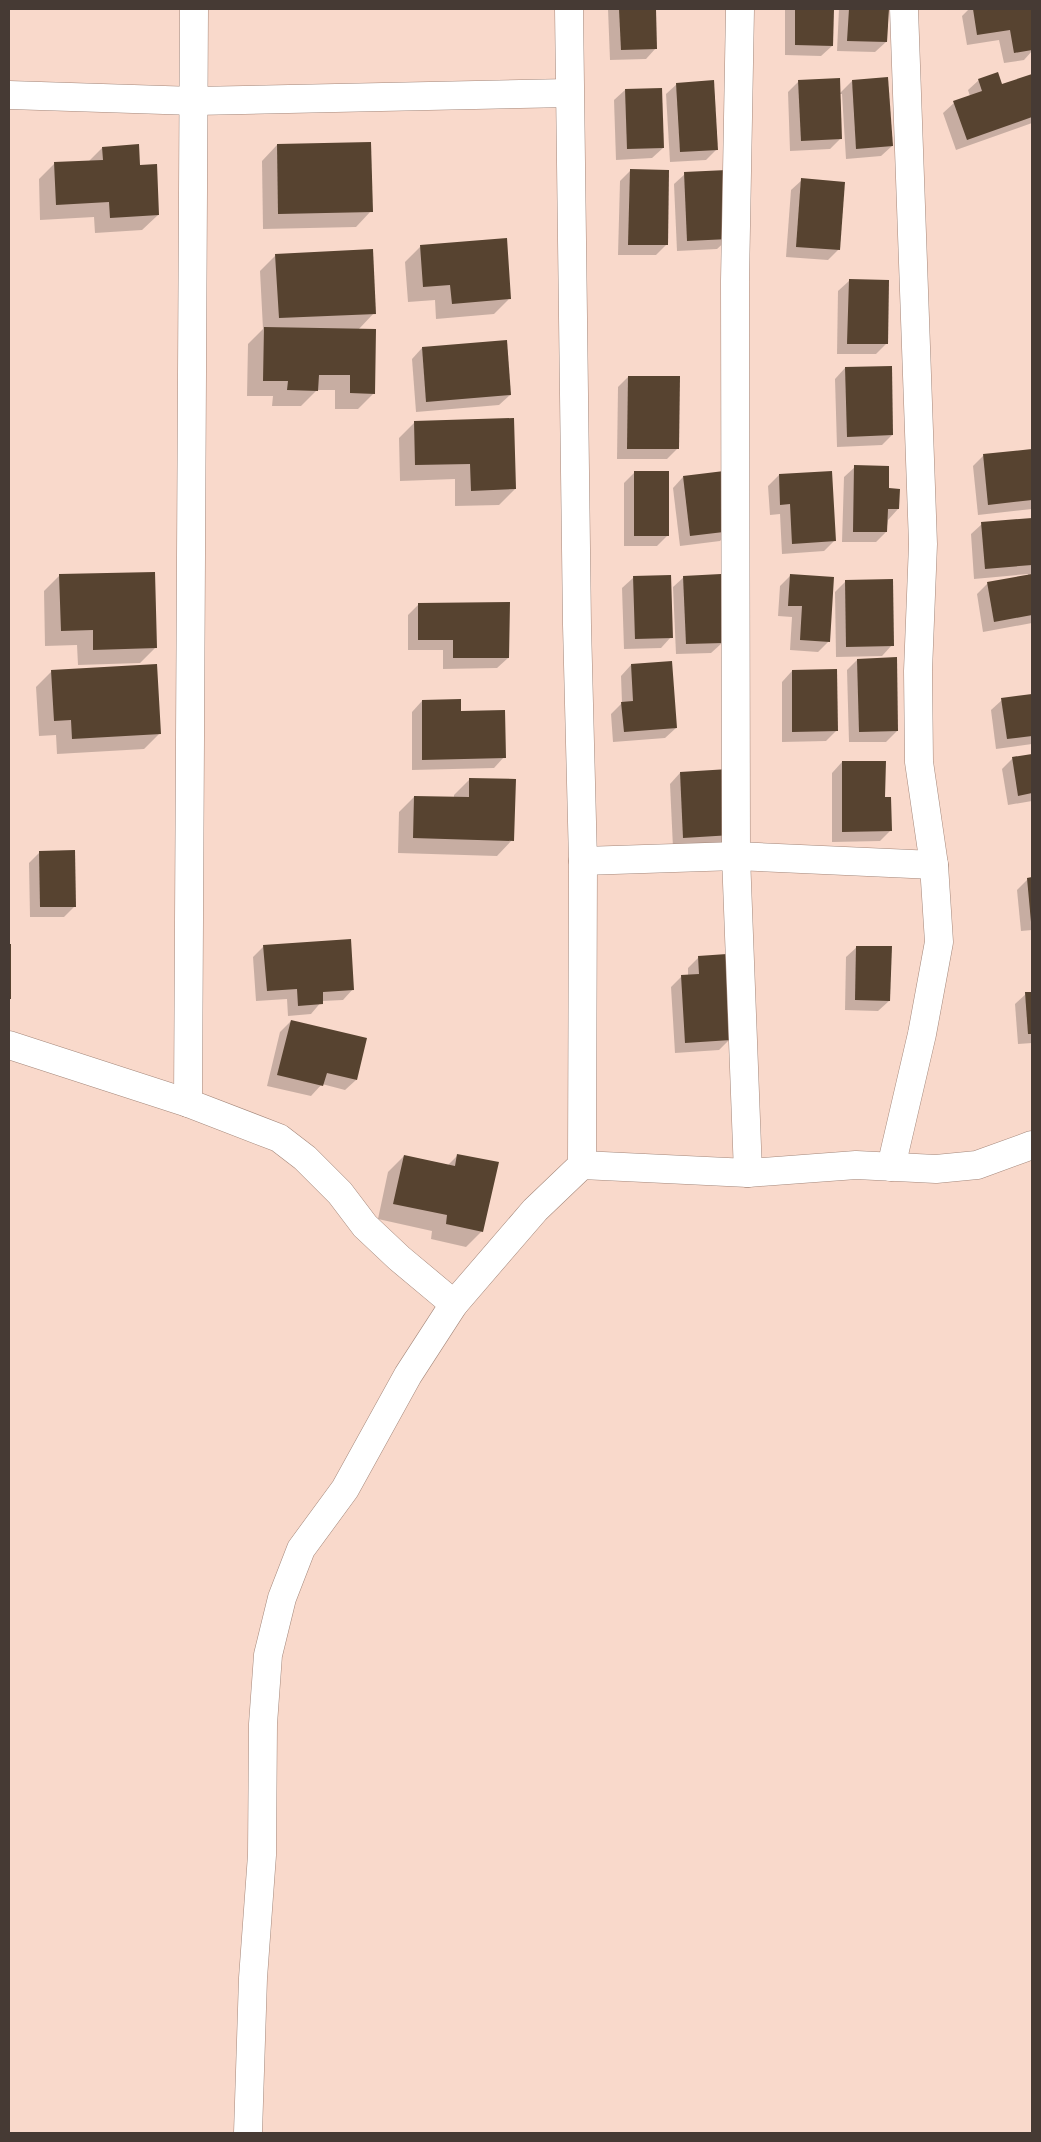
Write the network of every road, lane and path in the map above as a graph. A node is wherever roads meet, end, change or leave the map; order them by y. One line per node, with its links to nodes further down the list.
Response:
1 (194, 9): 7 (street)
2 (569, 9): 5 (street)
3 (740, 9): 8 (street)
4 (904, 9): 10 (street)
5 (569, 94): 7 (street); 9 (street)
6 (9, 95): 7 (street)
7 (196, 100): 12 (street)
8 (736, 856): 9 (street); 10 (street); 16 (street)
9 (583, 861): 14 (street)
10 (934, 865): 15 (street)
11 (9, 1045): 12 (street)
12 (188, 1103): 17 (street)
13 (1032, 1145): 15 (street)
14 (582, 1165): 16 (street); 17 (street)
15 (891, 1167): 16 (street)
16 (748, 1173)
17 (454, 1304): 18 (street)
18 (248, 2133)

